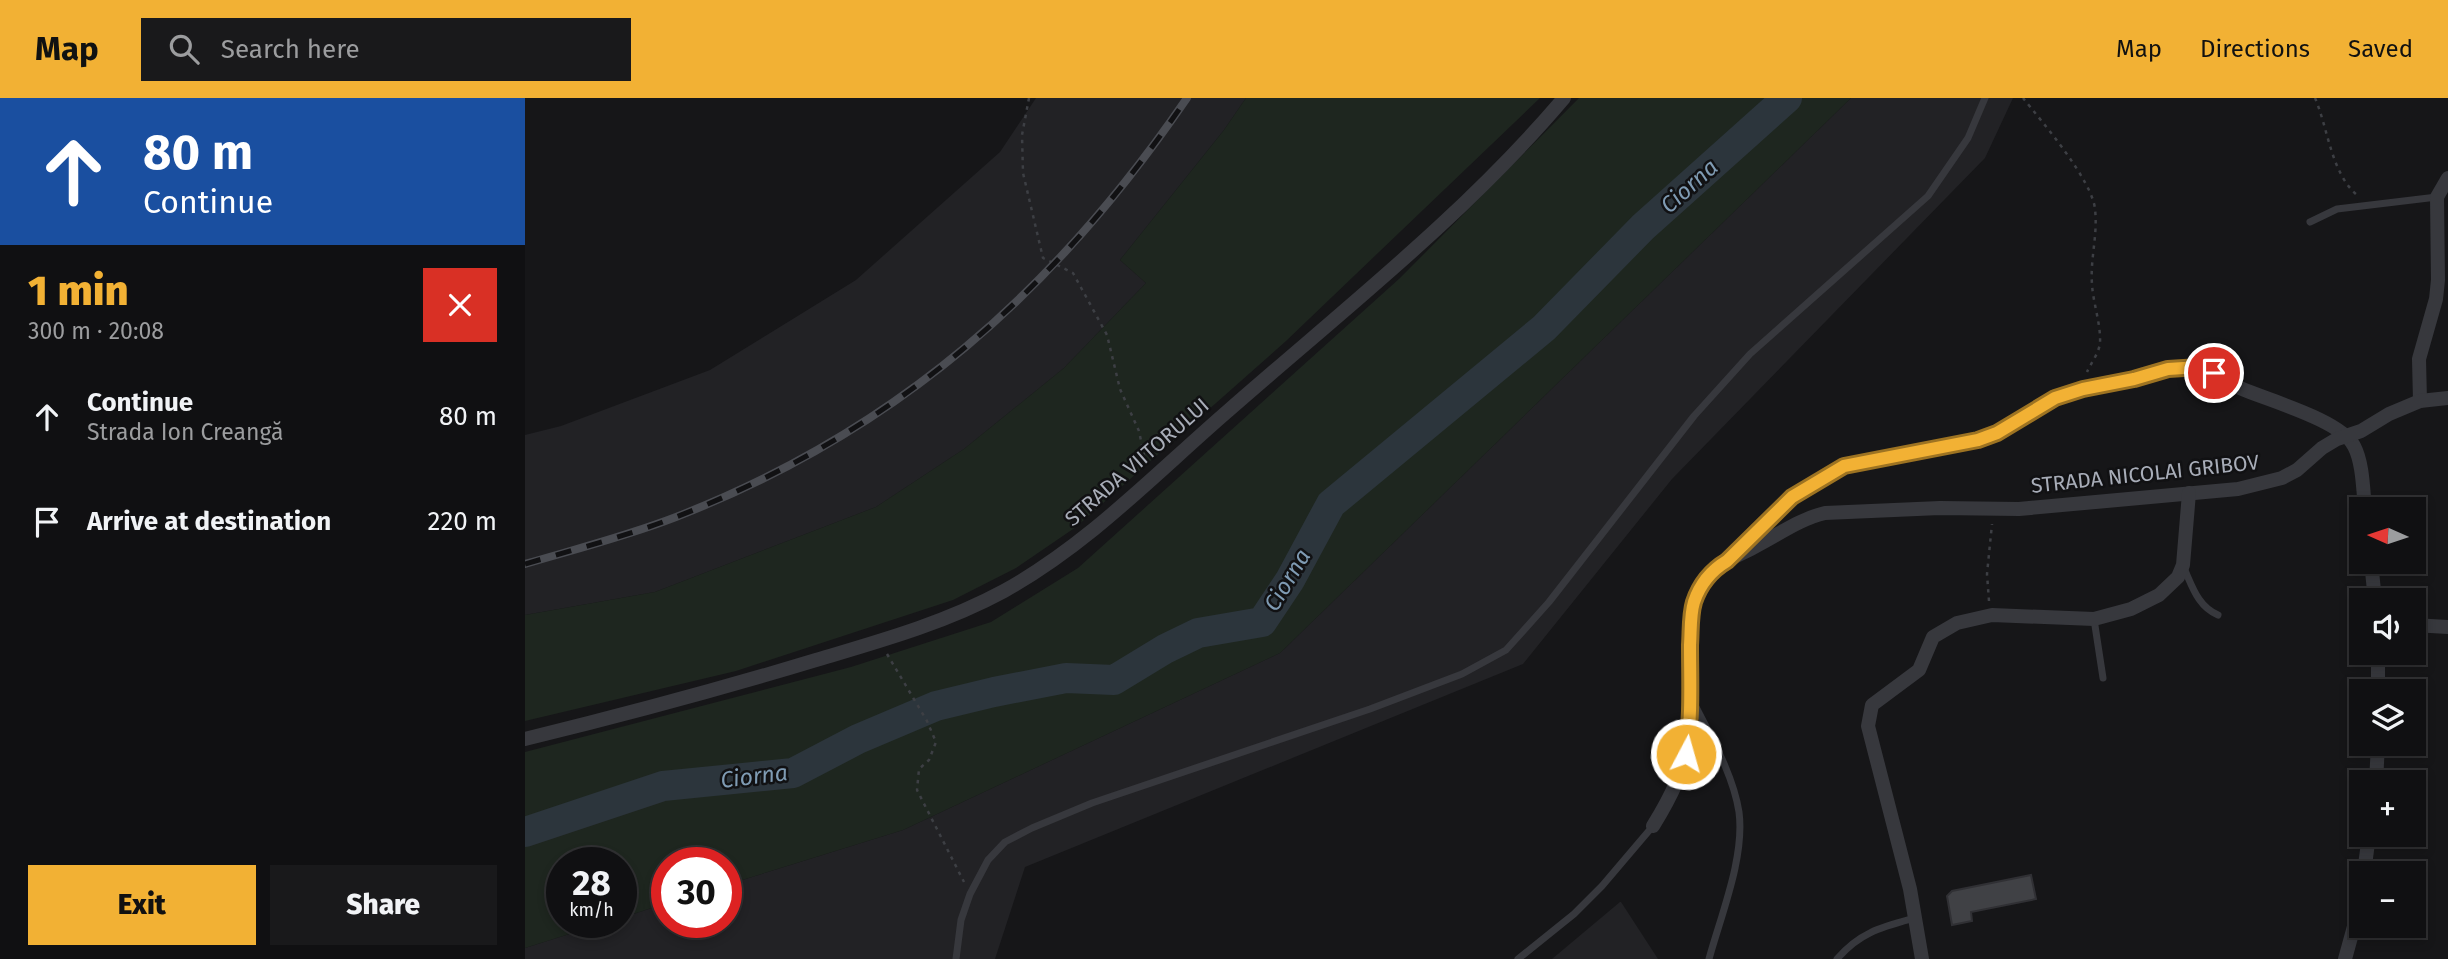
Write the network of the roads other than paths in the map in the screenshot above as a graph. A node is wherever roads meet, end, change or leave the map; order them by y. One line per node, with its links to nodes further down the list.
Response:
1 (1564, 98): 19 (street, STRADA VIITORULUI)
2 (1985, 98): 23 (lane)
3 (2448, 178): 4 (street)
4 (2437, 197): 5 (lane); 7 (street)
5 (2311, 222)
6 (2448, 398): 7 (street, STRADA NICOLAI GRIBOV)
7 (2420, 401): 8 (street, STRADA NICOLAI GRIBOV)
8 (2346, 435): 9 (street, STRADA NICOLAI GRIBOV); 10 (street); 11 (street)
9 (2189, 493): 11 (street, STRADA NICOLAI GRIBOV); 12 (street)
10 (2364, 497)
11 (1727, 561): 18 (street, STRADA NICOLAI GRIBOV)
12 (2183, 565): 13 (lane); 14 (street)
13 (2218, 615)
14 (2094, 619): 17 (lane); 21 (street)
15 (2426, 626): 16 (street)
16 (2448, 627)
17 (2103, 678)
18 (1691, 696): 20 (street, STRADA NICOLAI GRIBOV); 25 (lane)
19 (525, 739)
20 (1653, 826): 24 (lane, STRADA NICOLAI GRIBOV)
21 (1915, 918): 26 (lane); 27 (street)
22 (2351, 938): 28 (street)
23 (956, 959)
24 (1518, 959)
25 (1709, 959)
26 (1837, 959)
27 (1922, 959)
28 (2345, 959)

